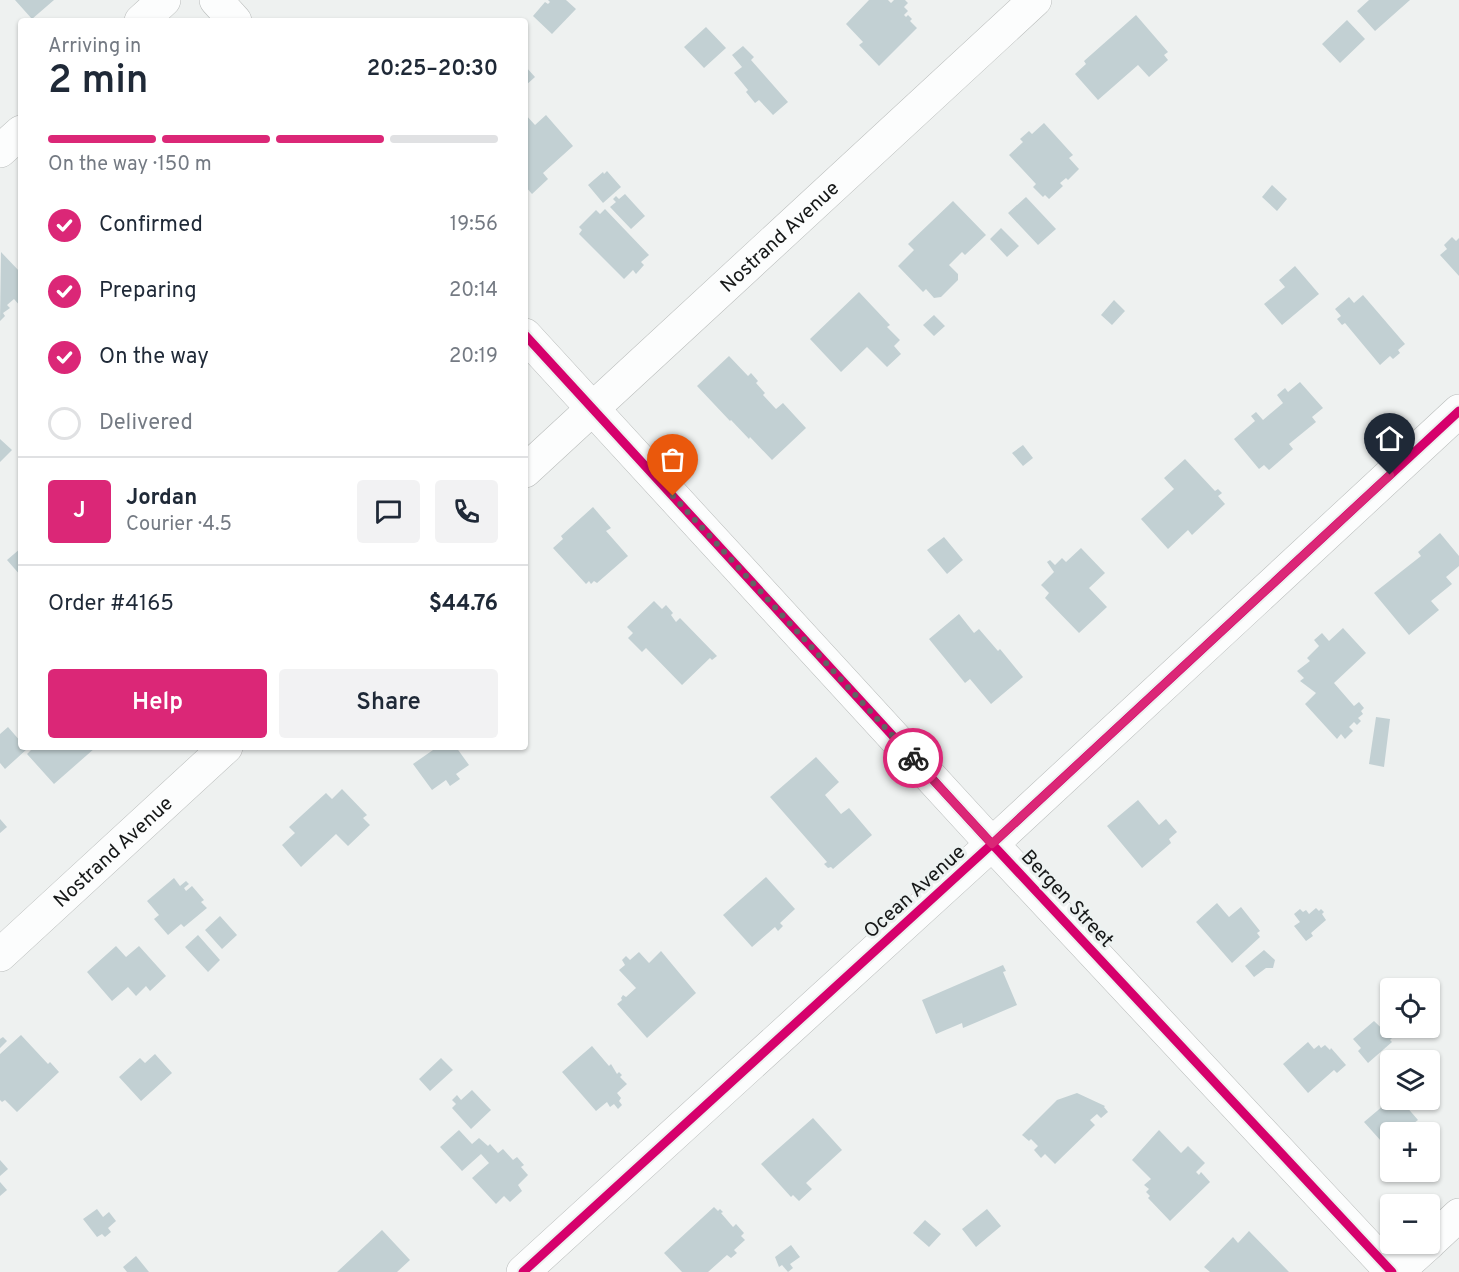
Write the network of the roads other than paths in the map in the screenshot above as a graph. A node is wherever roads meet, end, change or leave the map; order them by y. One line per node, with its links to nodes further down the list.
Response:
1 (164, 0): 4 (street)
2 (216, 0): 5 (street)
3 (1035, 0): 9 (street, Nostrand Avenue)
4 (144, 18)
5 (232, 18)
6 (18, 135): 7 (street)
7 (0, 151)
8 (528, 338): 9 (street, Bergen Street)
9 (593, 408): 11 (street, Nostrand Avenue); 13 (street, Bergen Street)
10 (1459, 411): 13 (street, Ocean Avenue)
11 (528, 468)
12 (223, 750): 14 (street, Nostrand Avenue)
13 (992, 844): 18 (street, Ocean Avenue); 19 (street, Bergen Street)
14 (0, 955)
15 (1459, 1215): 16 (street)
16 (1440, 1233)
17 (1417, 1254): 20 (street)
18 (523, 1272)
19 (1392, 1272)
20 (1397, 1272)

